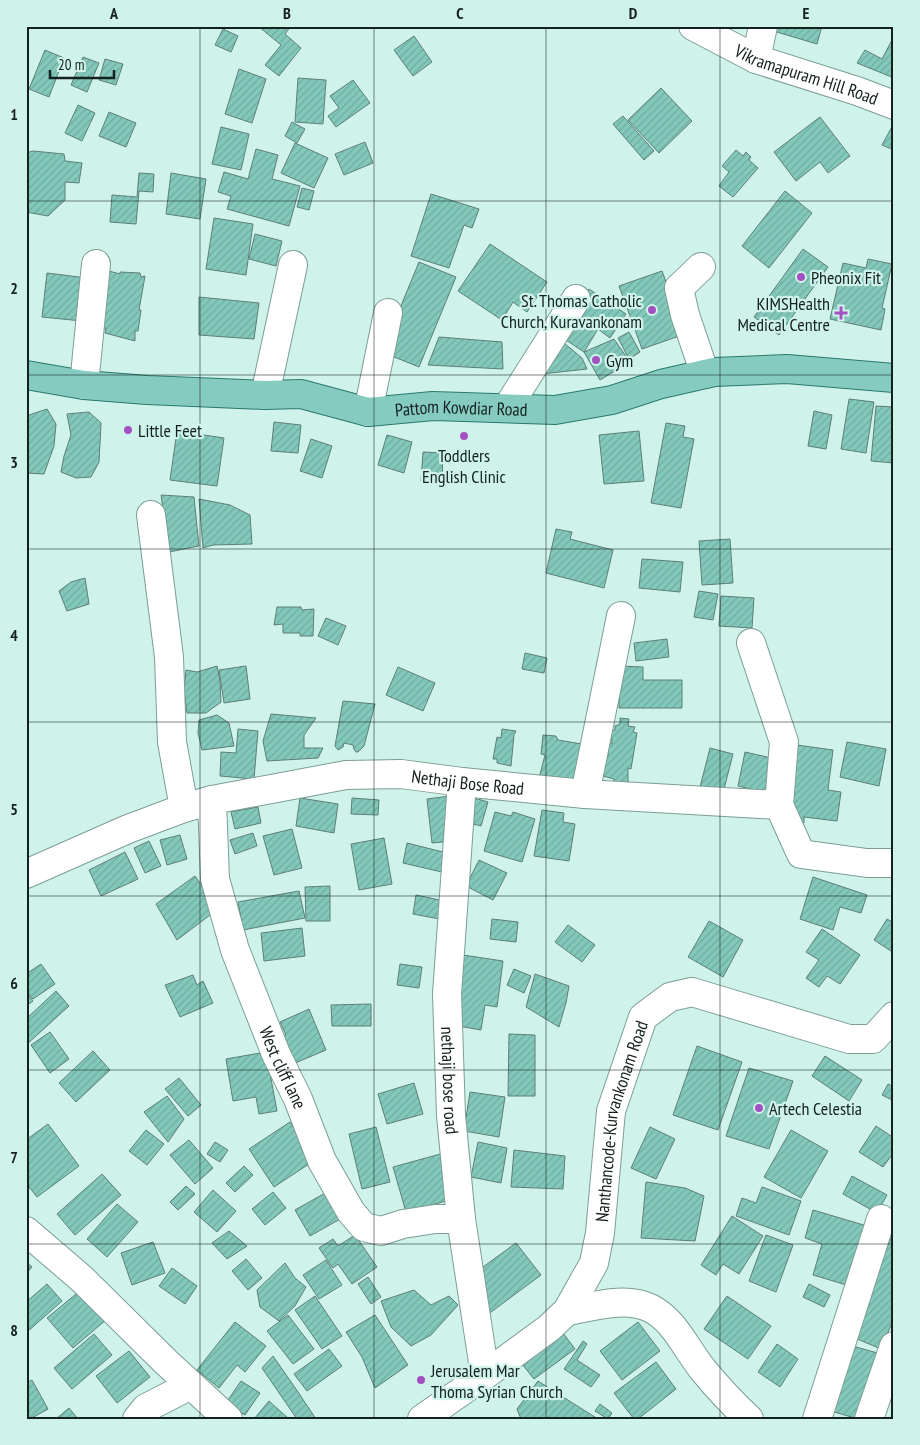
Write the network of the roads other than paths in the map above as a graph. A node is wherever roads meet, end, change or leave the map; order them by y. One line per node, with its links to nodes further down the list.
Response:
1 (693, 26): 3 (street, Vikramapuram Hill Road)
2 (762, 26): 3 (street)
3 (756, 59): 4 (street, Vikramapuram Hill Road)
4 (894, 105)
5 (96, 264): 13 (street)
6 (293, 265): 14 (street)
7 (701, 267): 10 (street)
8 (576, 299): 15 (street)
9 (388, 313): 16 (street)
10 (706, 374): 12 (main road, Pattom Kowdiar Road); 15 (main road, Pattom Kowdiar Road)
11 (26, 375): 13 (main road, Pattom Kowdiar Road)
12 (894, 378)
13 (84, 385): 14 (main road, Pattom Kowdiar Road)
14 (264, 395): 16 (main road, Pattom Kowdiar Road)
15 (507, 408): 16 (main road, Pattom Kowdiar Road)
16 (368, 412)
17 (151, 515): 24 (street)
18 (621, 616): 21 (street)
19 (751, 643): 23 (street)
20 (462, 782): 21 (street, Nethaji Bose Road); 22 (street, Nethaji Bose Road); 28 (street, nethaji bose road)
21 (585, 794): 23 (street, Nethaji Bose Road)
22 (212, 800): 24 (street, Nethaji Bose Road); 28 (street, West cliff lane)
23 (779, 806): 25 (street)
24 (184, 808): 26 (street, Nethaji Bose Road)
25 (894, 863)
26 (26, 874)
27 (894, 1016): 31 (street, Nanthancode-Kurvankonam Road)
28 (461, 1219): 33 (street, nethaji bose road)
29 (882, 1219): 39 (street)
30 (26, 1231): 34 (street)
31 (567, 1311): 33 (street, Nanthancode-Kurvankonam Road); 38 (street)
32 (894, 1346): 40 (street)
33 (485, 1375): 37 (street, Nanthancode-Kurvankonam Road)
34 (191, 1385): 35 (street); 36 (street)
35 (137, 1419)
36 (228, 1419)
37 (422, 1419)
38 (748, 1419)
39 (817, 1419)
40 (869, 1419)

